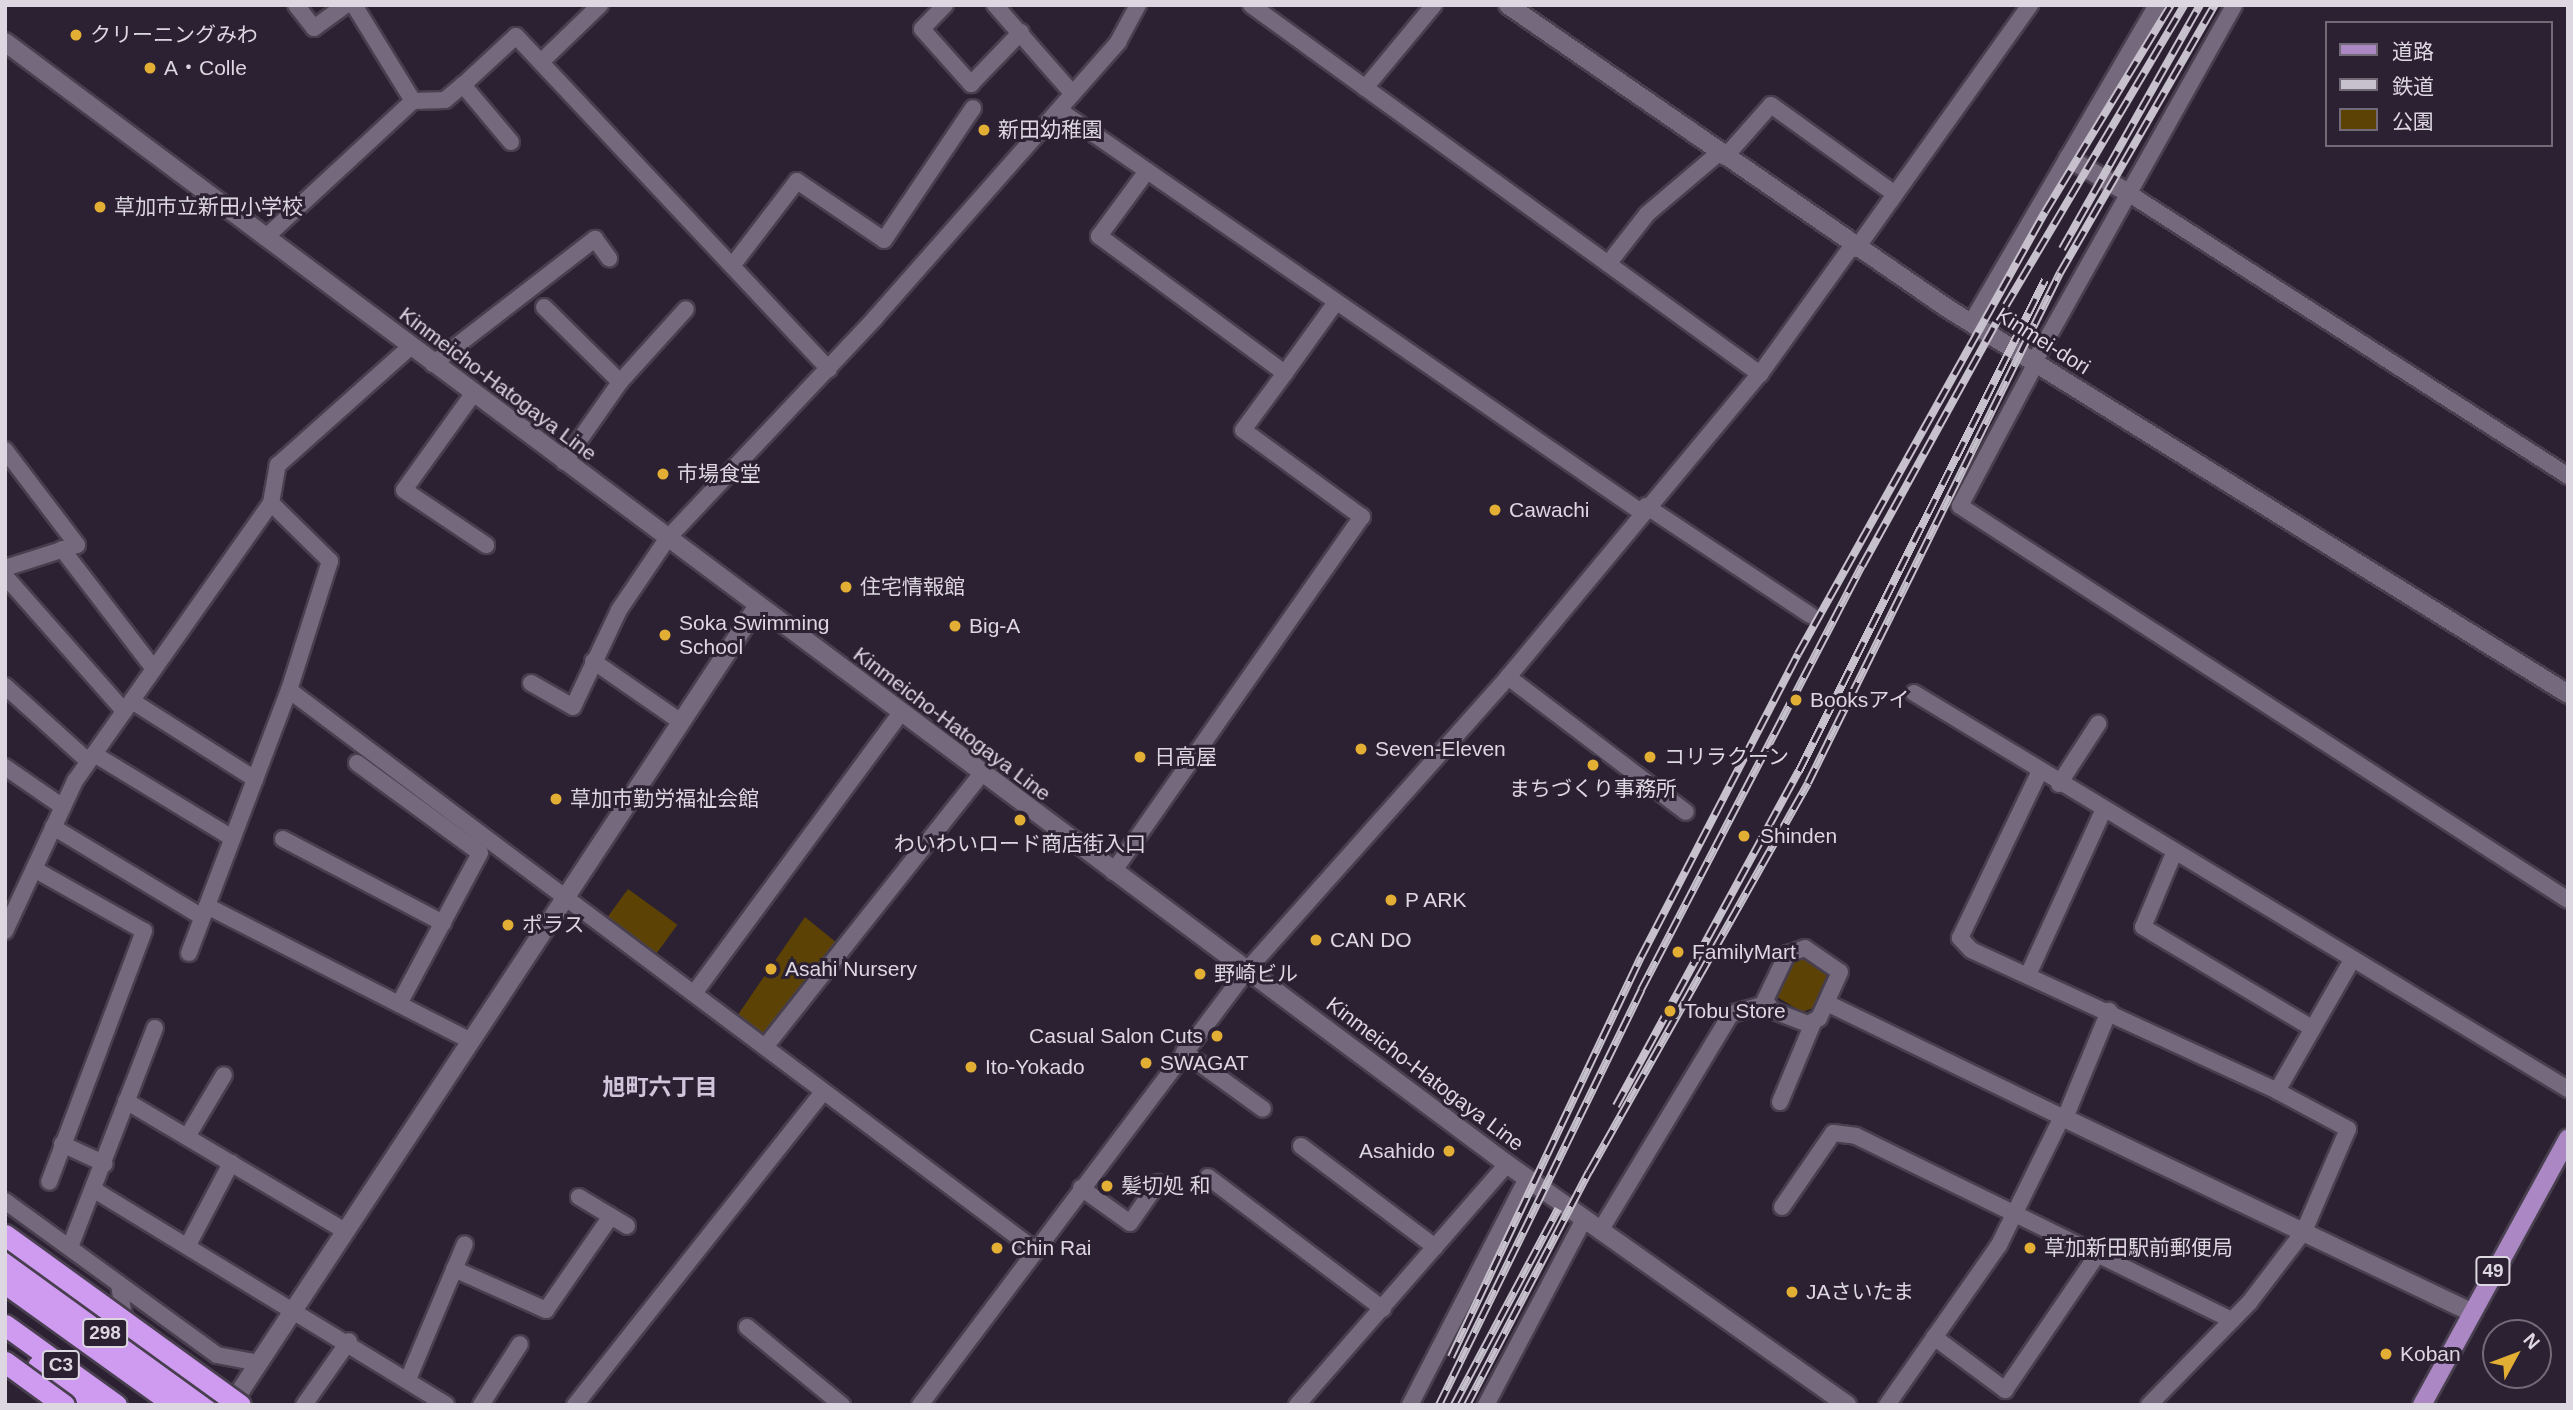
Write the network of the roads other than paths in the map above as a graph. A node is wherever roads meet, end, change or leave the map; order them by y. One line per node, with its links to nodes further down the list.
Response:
1 (296, 5): 2 (street)
2 (346, 5)
3 (354, 5): 20 (street)
4 (600, 5): 16 (street)
5 (945, 5): 14 (street)
6 (995, 5): 14 (street)
7 (1138, 5): 19 (street)
8 (1251, 5): 18 (street)
9 (1434, 5): 18 (street)
10 (2030, 5): 28 (street)
11 (2157, 5): 25 (street)
12 (2234, 5): 27 (street)
13 (1515, 7): 24 (street, Kinmei-dori)
14 (1021, 32): 19 (street)
15 (5, 42): 29 (street, Kinmeicho-Hatogaya Line)
16 (541, 62): 17 (street); 33 (street)
17 (463, 85): 20 (street); 23 (street)
18 (1365, 88): 32 (street)
19 (1073, 94): 22 (street)
20 (413, 101): 29 (street)
21 (973, 108): 33 (street)
22 (1059, 110): 26 (street); 41 (street)
23 (511, 142)
24 (1722, 155): 28 (street); 30 (street, Kinmei-dori); 32 (street)
25 (2068, 158): 27 (street); 37 (street)
26 (1147, 171): 34 (street); 42 (street)
27 (2125, 191): 39 (street); 48 (street)
28 (1895, 194): 30 (street)
29 (266, 237): 38 (street, Kinmeicho-Hatogaya Line)
30 (1854, 247): 37 (street, Kinmei-dori); 43 (street)
31 (609, 258): 40 (street)
32 (1608, 264): 43 (street)
33 (732, 266): 41 (street)
34 (1336, 302): 42 (street); 50 (street)
35 (544, 307): 44 (street)
36 (686, 309): 44 (street)
37 (1971, 323): 39 (street, Kinmei-dori)
38 (410, 346): 40 (street, Kinmeicho-Hatogaya Line); 49 (street)
39 (2035, 362): 65 (street, Kinmei-dori); 86 (street)
40 (433, 364): 45 (street, Kinmeicho-Hatogaya Line)
41 (829, 369): 51 (street)
42 (1285, 373): 85 (street)
43 (1760, 374): 50 (street)
44 (620, 382): 47 (street)
45 (473, 394): 47 (street, Kinmeicho-Hatogaya Line); 52 (street)
46 (5, 450): 53 (street)
47 (564, 462): 51 (street, Kinmeicho-Hatogaya Line)
48 (2568, 476)
49 (271, 503): 59 (street); 63 (street)
50 (1643, 509): 57 (street); 60 (street)
51 (667, 539): 56 (street, Kinmeicho-Hatogaya Line); 58 (street)
52 (486, 545)
53 (62, 549): 54 (street); 59 (street)
54 (5, 568)
55 (5, 576): 66 (street)
56 (757, 607): 67 (street, Kinmeicho-Hatogaya Line); 68 (street)
57 (1810, 615)
58 (593, 661): 61 (street); 68 (street)
59 (154, 669): 66 (street)
60 (1508, 677): 79 (street); 93 (street)
61 (531, 683)
62 (5, 686): 70 (street)
63 (289, 690): 75 (street); 87 (street)
64 (1914, 693): 73 (street)
65 (2568, 694)
66 (128, 706): 70 (street); 75 (street)
67 (900, 713): 74 (street, Kinmeicho-Hatogaya Line); 95 (street)
68 (681, 722): 87 (street)
69 (2098, 724): 76 (street)
70 (91, 758): 77 (street); 81 (street)
71 (357, 764): 89 (street)
72 (5, 767): 77 (street)
73 (2039, 773): 76 (street); 94 (street)
74 (981, 774): 85 (street, Kinmeicho-Hatogaya Line); 104 (street)
75 (255, 779): 81 (street)
76 (2059, 784): 78 (street)
77 (63, 807): 80 (street)
78 (2104, 811): 83 (street); 94 (street)
79 (1686, 812)
80 (53, 827): 84 (street); 88 (street)
81 (232, 838): 88 (street)
82 (283, 839): 89 (street)
83 (2174, 853): 92 (street); 102 (street)
84 (34, 869): 90 (street); 116 (street)
85 (1113, 872): 93 (street, Kinmeicho-Hatogaya Line)
86 (2568, 900)
87 (565, 901): 95 (street); 103 (street)
88 (205, 912): 91 (street); 97 (street)
89 (443, 923): 97 (street)
90 (5, 931)
91 (189, 953)
92 (2352, 960): 102 (street); 107 (street)
93 (1248, 969): 105 (street); 120 (street, Kinmeicho-Hatogaya Line)
94 (2028, 975): 99 (street)
95 (695, 992): 104 (street)
96 (1827, 1003): 98 (street); 100 (street); 113 (street)
97 (399, 1004): 103 (street)
98 (1767, 1004): 100 (street); 135 (street)
99 (2109, 1011): 108 (street); 113 (street)
100 (1813, 1023): 111 (street)
101 (155, 1028): 110 (street)
102 (2312, 1028): 108 (street)
103 (471, 1041): 134 (street)
104 (765, 1047): 109 (street)
105 (1184, 1052): 112 (street); 125 (street)
106 (223, 1075): 114 (street)
107 (2568, 1089)
108 (2277, 1091): 136 (street)
109 (822, 1093): 142 (street); 175 (street)
110 (126, 1101): 114 (street); 119 (street)
111 (1780, 1102)
112 (1263, 1109)
113 (2064, 1117): 131 (street); 136 (street)
114 (187, 1137): 118 (street)
115 (2568, 1138): 150 (main road, 49)
116 (62, 1144): 119 (street); 123 (street)
117 (1301, 1146): 141 (street)
118 (231, 1163): 134 (street); 139 (street)
119 (105, 1164): 126 (street)
120 (1507, 1164): 122 (street, Kinmeicho-Hatogaya Line); 141 (street)
121 (1208, 1177): 148 (street)
122 (1527, 1178): 132 (street, Kinmeicho-Hatogaya Line); 178 (street)
123 (49, 1181)
124 (1158, 1183): 125 (street)
125 (1081, 1188): 142 (street)
126 (96, 1191): 139 (street); 140 (street)
127 (579, 1197): 130 (street)
128 (5, 1201): 140 (street)
129 (1782, 1207): 131 (street)
130 (611, 1216): 133 (street); 145 (street)
131 (2013, 1216): 143 (street); 154 (street)
132 (1584, 1219): 135 (street, Kinmeicho-Hatogaya Line); 179 (street)
133 (627, 1226)
134 (345, 1231): 149 (street)
135 (1600, 1231): 180 (street, Kinmeicho-Hatogaya Line)
136 (2304, 1231): 150 (street); 151 (street)
137 (5, 1235): 171 (highway, bridge)
138 (465, 1244): 145 (street)
139 (188, 1245): 149 (street)
140 (70, 1247): 147 (street)
141 (1436, 1247): 148 (street)
142 (1035, 1250): 164 (street)
143 (2095, 1258): 151 (street); 154 (street)
144 (5, 1262): 158 (highway, 298)
145 (454, 1269): 163 (street)
146 (5, 1283): 168 (highway, C3)
147 (119, 1284): 158 (street); 160 (street)
148 (1383, 1309): 177 (street)
149 (294, 1310): 155 (street); 160 (street)
150 (2471, 1311): 183 (main road, 49)
151 (2232, 1320): 182 (street)
152 (5, 1325): 167 (highway, C3)
153 (747, 1327): 176 (street)
154 (1934, 1337): 181 (street)
155 (349, 1341): 163 (street); 172 (street)
156 (5, 1343): 161 (highway)
157 (520, 1344): 174 (street)
158 (129, 1350): 169 (highway, 298)
159 (5, 1362): 165 (highway, bridge)
160 (259, 1363): 170 (street)
161 (37, 1365): 162 (street); 166 (highway)
162 (5, 1374)
163 (409, 1377): 173 (street)
164 (923, 1404)
165 (64, 1405)
166 (91, 1405)
167 (116, 1405)
168 (175, 1405)
169 (204, 1405)
170 (231, 1405)
171 (240, 1405)
172 (304, 1405)
173 (445, 1405)
174 (481, 1405)
175 (575, 1405)
176 (842, 1405)
177 (1297, 1405)
178 (1410, 1405)
179 (1486, 1405)
180 (1847, 1405)
181 (1887, 1405)
182 (2150, 1405)
183 (2422, 1405)

